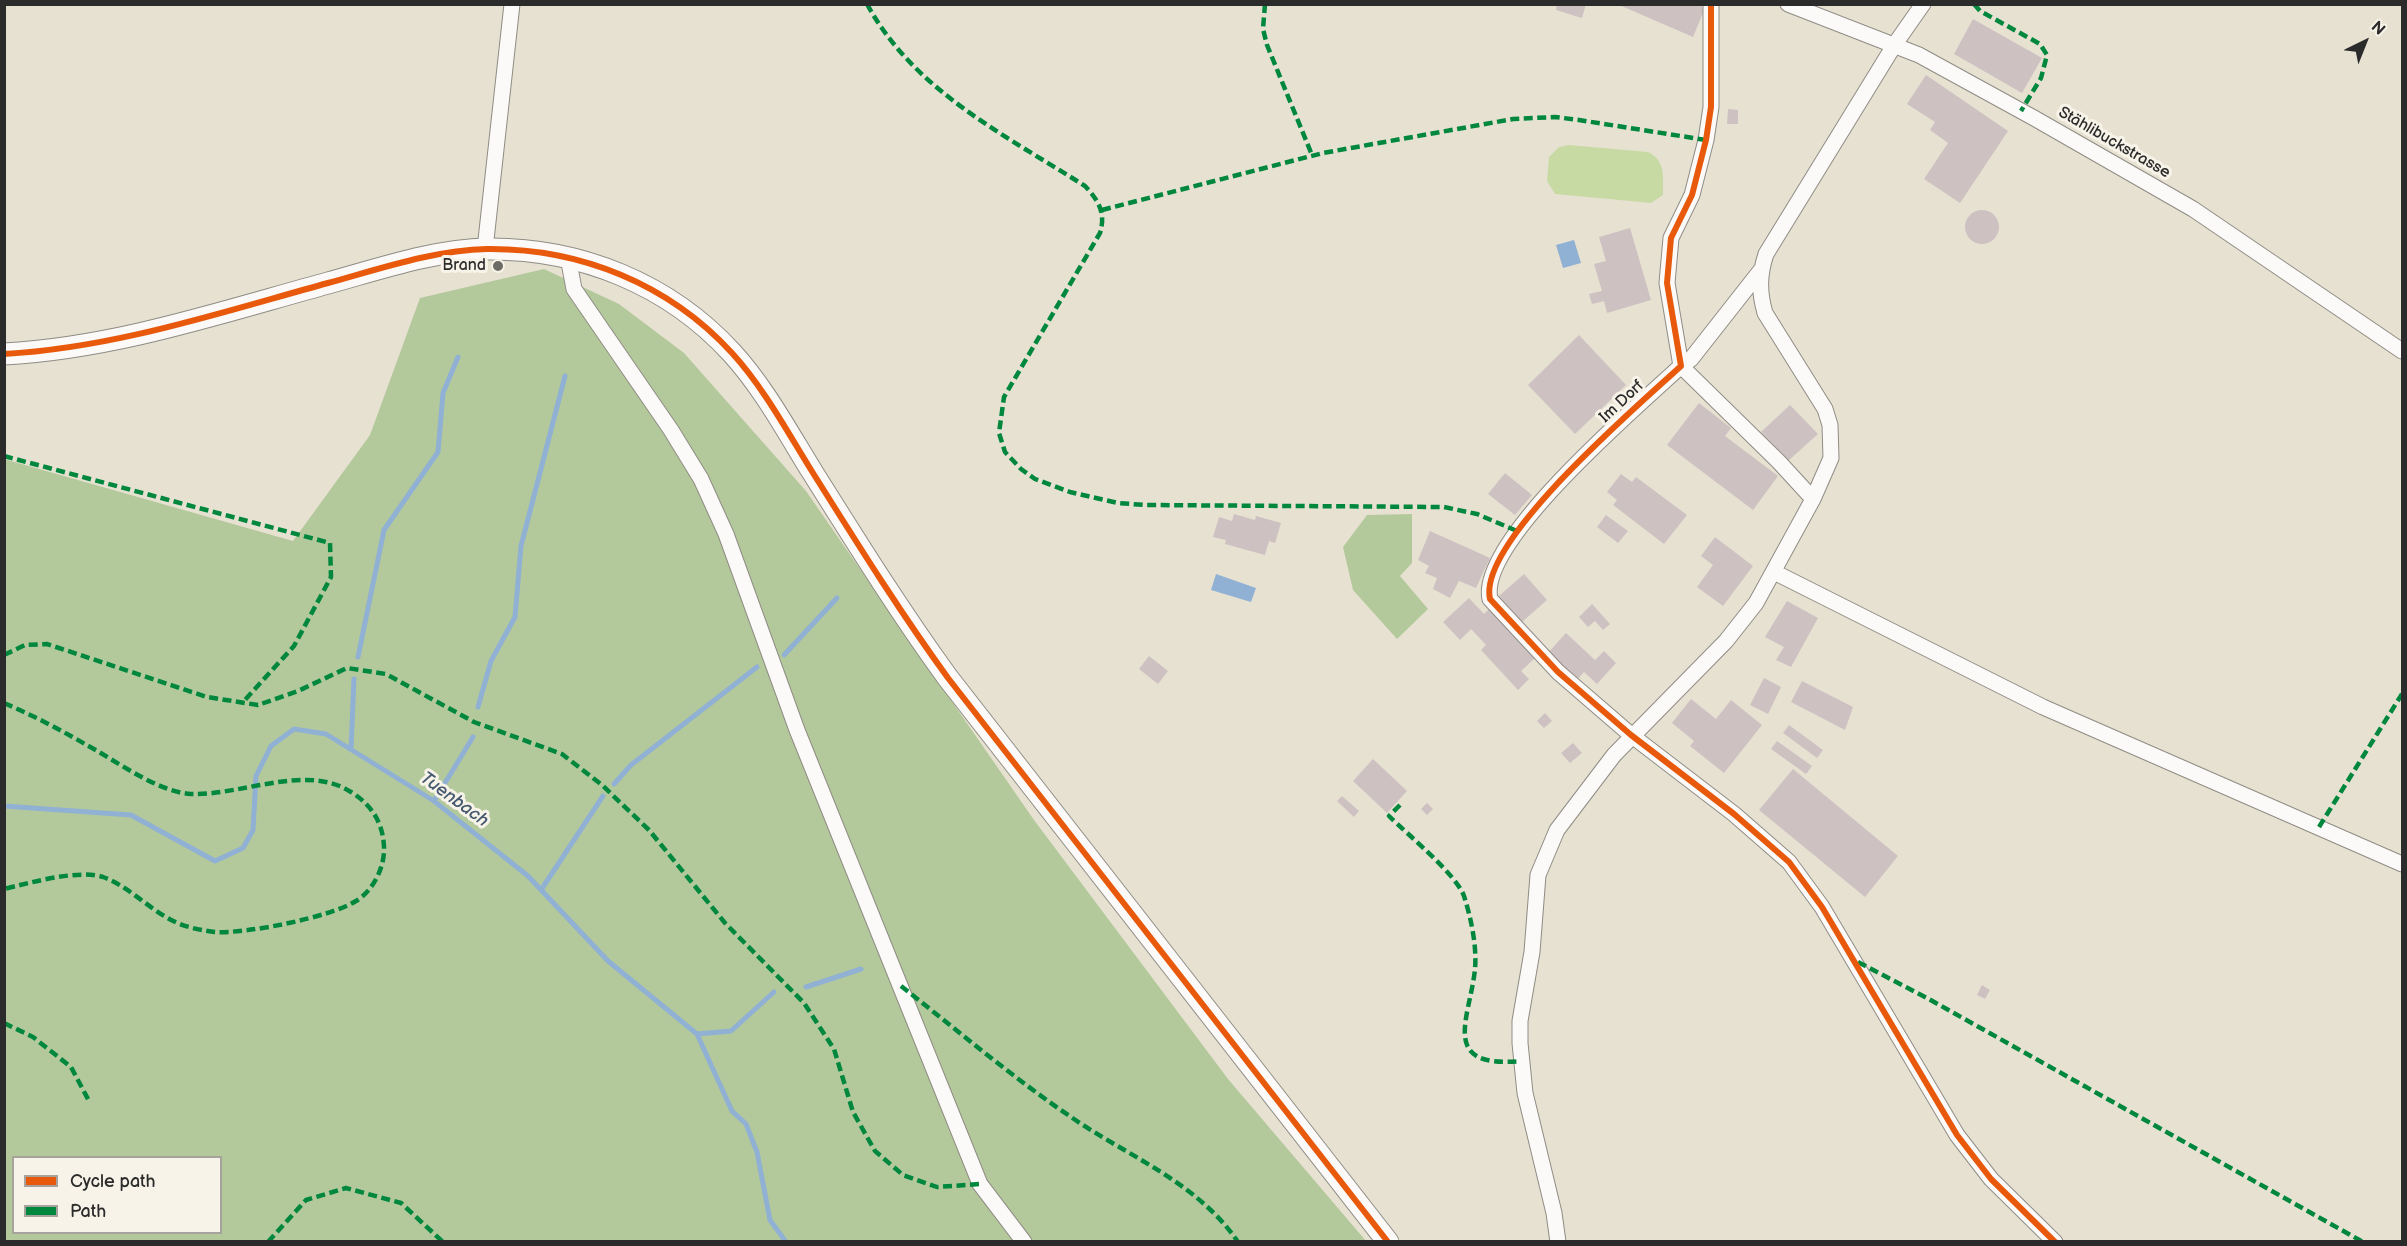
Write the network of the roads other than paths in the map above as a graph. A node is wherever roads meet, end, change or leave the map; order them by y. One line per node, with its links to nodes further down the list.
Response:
1 (512, 4): 6 (street)
2 (1711, 4): 11 (street)
3 (1788, 4): 5 (street, Stählibuckstrasse)
4 (1923, 4): 5 (street)
5 (1895, 44): 8 (street); 9 (street, Stählibuckstrasse)
6 (485, 249): 7 (street); 10 (street)
7 (568, 257): 16 (street); 17 (street)
8 (1761, 270): 11 (street, Im Dorf); 12 (street)
9 (2403, 351)
10 (4, 354)
11 (1681, 366): 12 (street); 14 (street, Im Dorf)
12 (1813, 499): 13 (street)
13 (1774, 572): 14 (street); 15 (street)
14 (1631, 735): 18 (street); 19 (street, Im Dorf)
15 (2403, 864)
16 (1024, 1242)
17 (1388, 1242)
18 (1558, 1242)
19 (2055, 1242)

